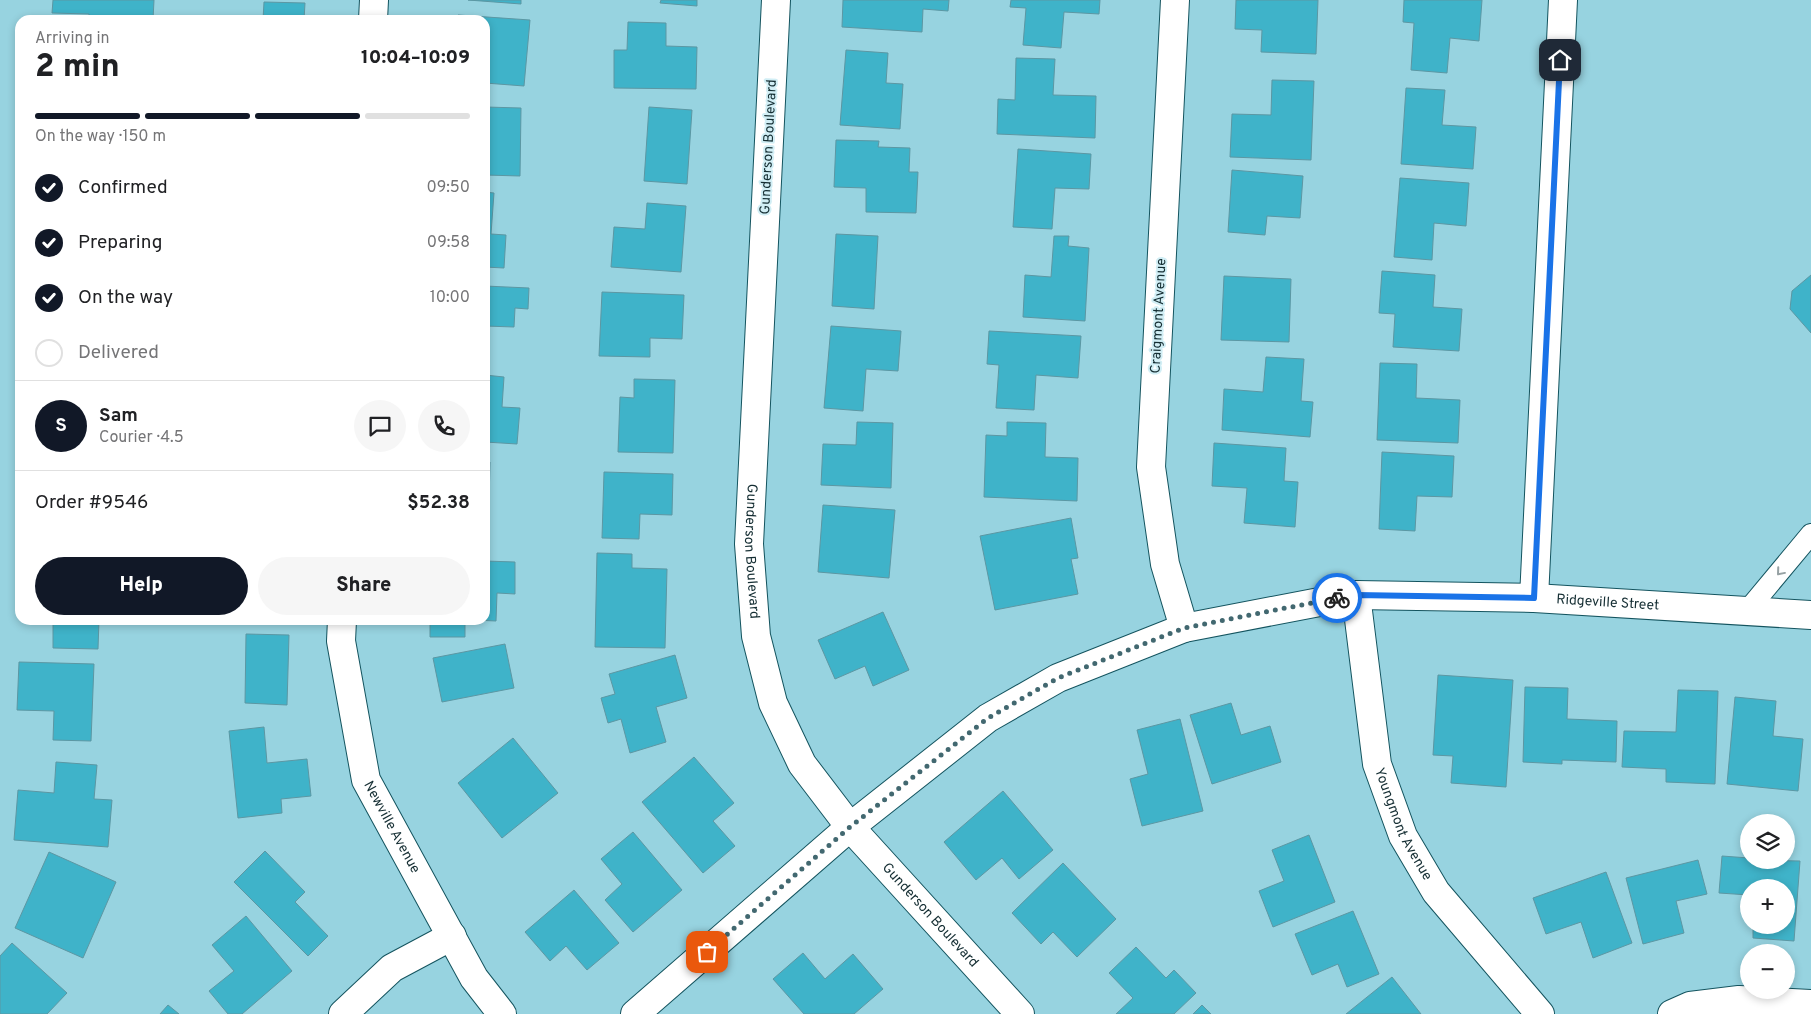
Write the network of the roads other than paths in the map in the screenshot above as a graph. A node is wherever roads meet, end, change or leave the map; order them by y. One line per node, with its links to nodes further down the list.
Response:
1 (374, 0): 5 (street)
2 (776, 0): 13 (street, Gunderson Boulevard)
3 (1175, 0): 12 (street, Craigmont Avenue)
4 (1563, 0): 8 (street)
5 (373, 15)
6 (1811, 534): 9 (lane, one-way to 9)
7 (1356, 595): 8 (street, Ridgeville Street); 12 (street, Ridgeville Street); 20 (street, Youngmont Avenue)
8 (1534, 598): 9 (street, Ridgeville Street)
9 (1747, 611): 10 (street, Ridgeville Street)
10 (1811, 615)
11 (342, 625): 14 (street, Newville Avenue)
12 (1184, 628): 13 (street, Ridgeville Street)
13 (850, 827): 18 (street, Ridgeville Street); 19 (street, Gunderson Boulevard)
14 (452, 936): 16 (street); 17 (street, Newville Avenue)
15 (1811, 1004): 21 (street)
16 (343, 1014)
17 (502, 1014)
18 (635, 1014)
19 (1020, 1014)
20 (1540, 1014)
21 (1672, 1014)

